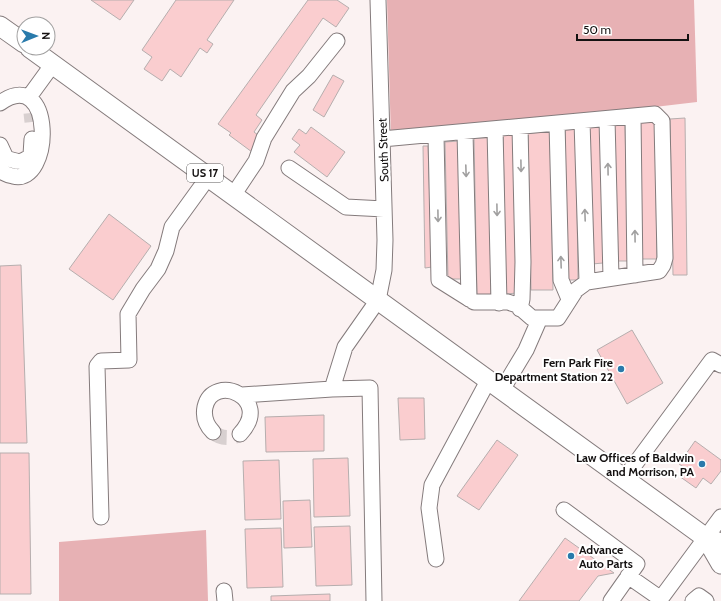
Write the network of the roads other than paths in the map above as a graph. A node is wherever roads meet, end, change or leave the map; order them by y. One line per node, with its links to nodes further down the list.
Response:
1 (378, 0): 17 (street, South Street)
2 (0, 26): 3 (main road)
3 (16, 37)
4 (337, 40): 22 (street)
5 (42, 56): 6 (main road, US 17)
6 (53, 64): 8 (street); 21 (main road, US 17)
7 (0, 103): 8 (street)
8 (32, 109): 18 (street); 20 (street)
9 (633, 116): 10 (street); 24 (street, one-way to 9); 24 (street)
10 (607, 118): 11 (street); 25 (street, one-way to 10)
11 (582, 121): 12 (street); 26 (street, one-way to 11)
12 (557, 123): 13 (street); 28 (street, one-way to 12)
13 (520, 127): 14 (street); 31 (street, one-way to 31)
14 (496, 129): 15 (street); 30 (street, one-way to 30)
15 (465, 132): 16 (street); 27 (street, one-way to 27)
16 (436, 135): 17 (street); 27 (street, one-way to 27)
17 (382, 139): 23 (street, South Street)
18 (0, 145)
19 (289, 168): 23 (street)
20 (0, 170)
21 (209, 176): 22 (main road, US 17); 41 (street)
22 (234, 194): 29 (main road, US 17)
23 (384, 209): 29 (street, South Street)
24 (636, 274): 25 (street)
25 (611, 278): 26 (street)
26 (587, 282): 28 (street)
27 (469, 299): 30 (street)
28 (568, 299): 32 (street)
29 (378, 300): 34 (main road, US 17); 35 (street)
30 (499, 303): 31 (street)
31 (520, 308): 32 (street)
32 (540, 318): 34 (street)
33 (721, 366): 39 (street)
34 (496, 385): 39 (main road, US 17); 44 (street)
35 (332, 389): 36 (street); 48 (street)
36 (242, 395): 37 (street); 38 (street)
37 (213, 432)
38 (240, 434)
39 (624, 479): 43 (main road, US 17)
40 (564, 510): 46 (street)
41 (101, 517)
42 (721, 517): 43 (street)
43 (713, 541): 45 (main road, US 17); 47 (street)
44 (436, 560)
45 (721, 564)
46 (628, 576): 47 (street); 49 (street)
47 (660, 600)
48 (374, 601)
49 (611, 601)
50 (694, 601): 51 (street)
51 (706, 601)

